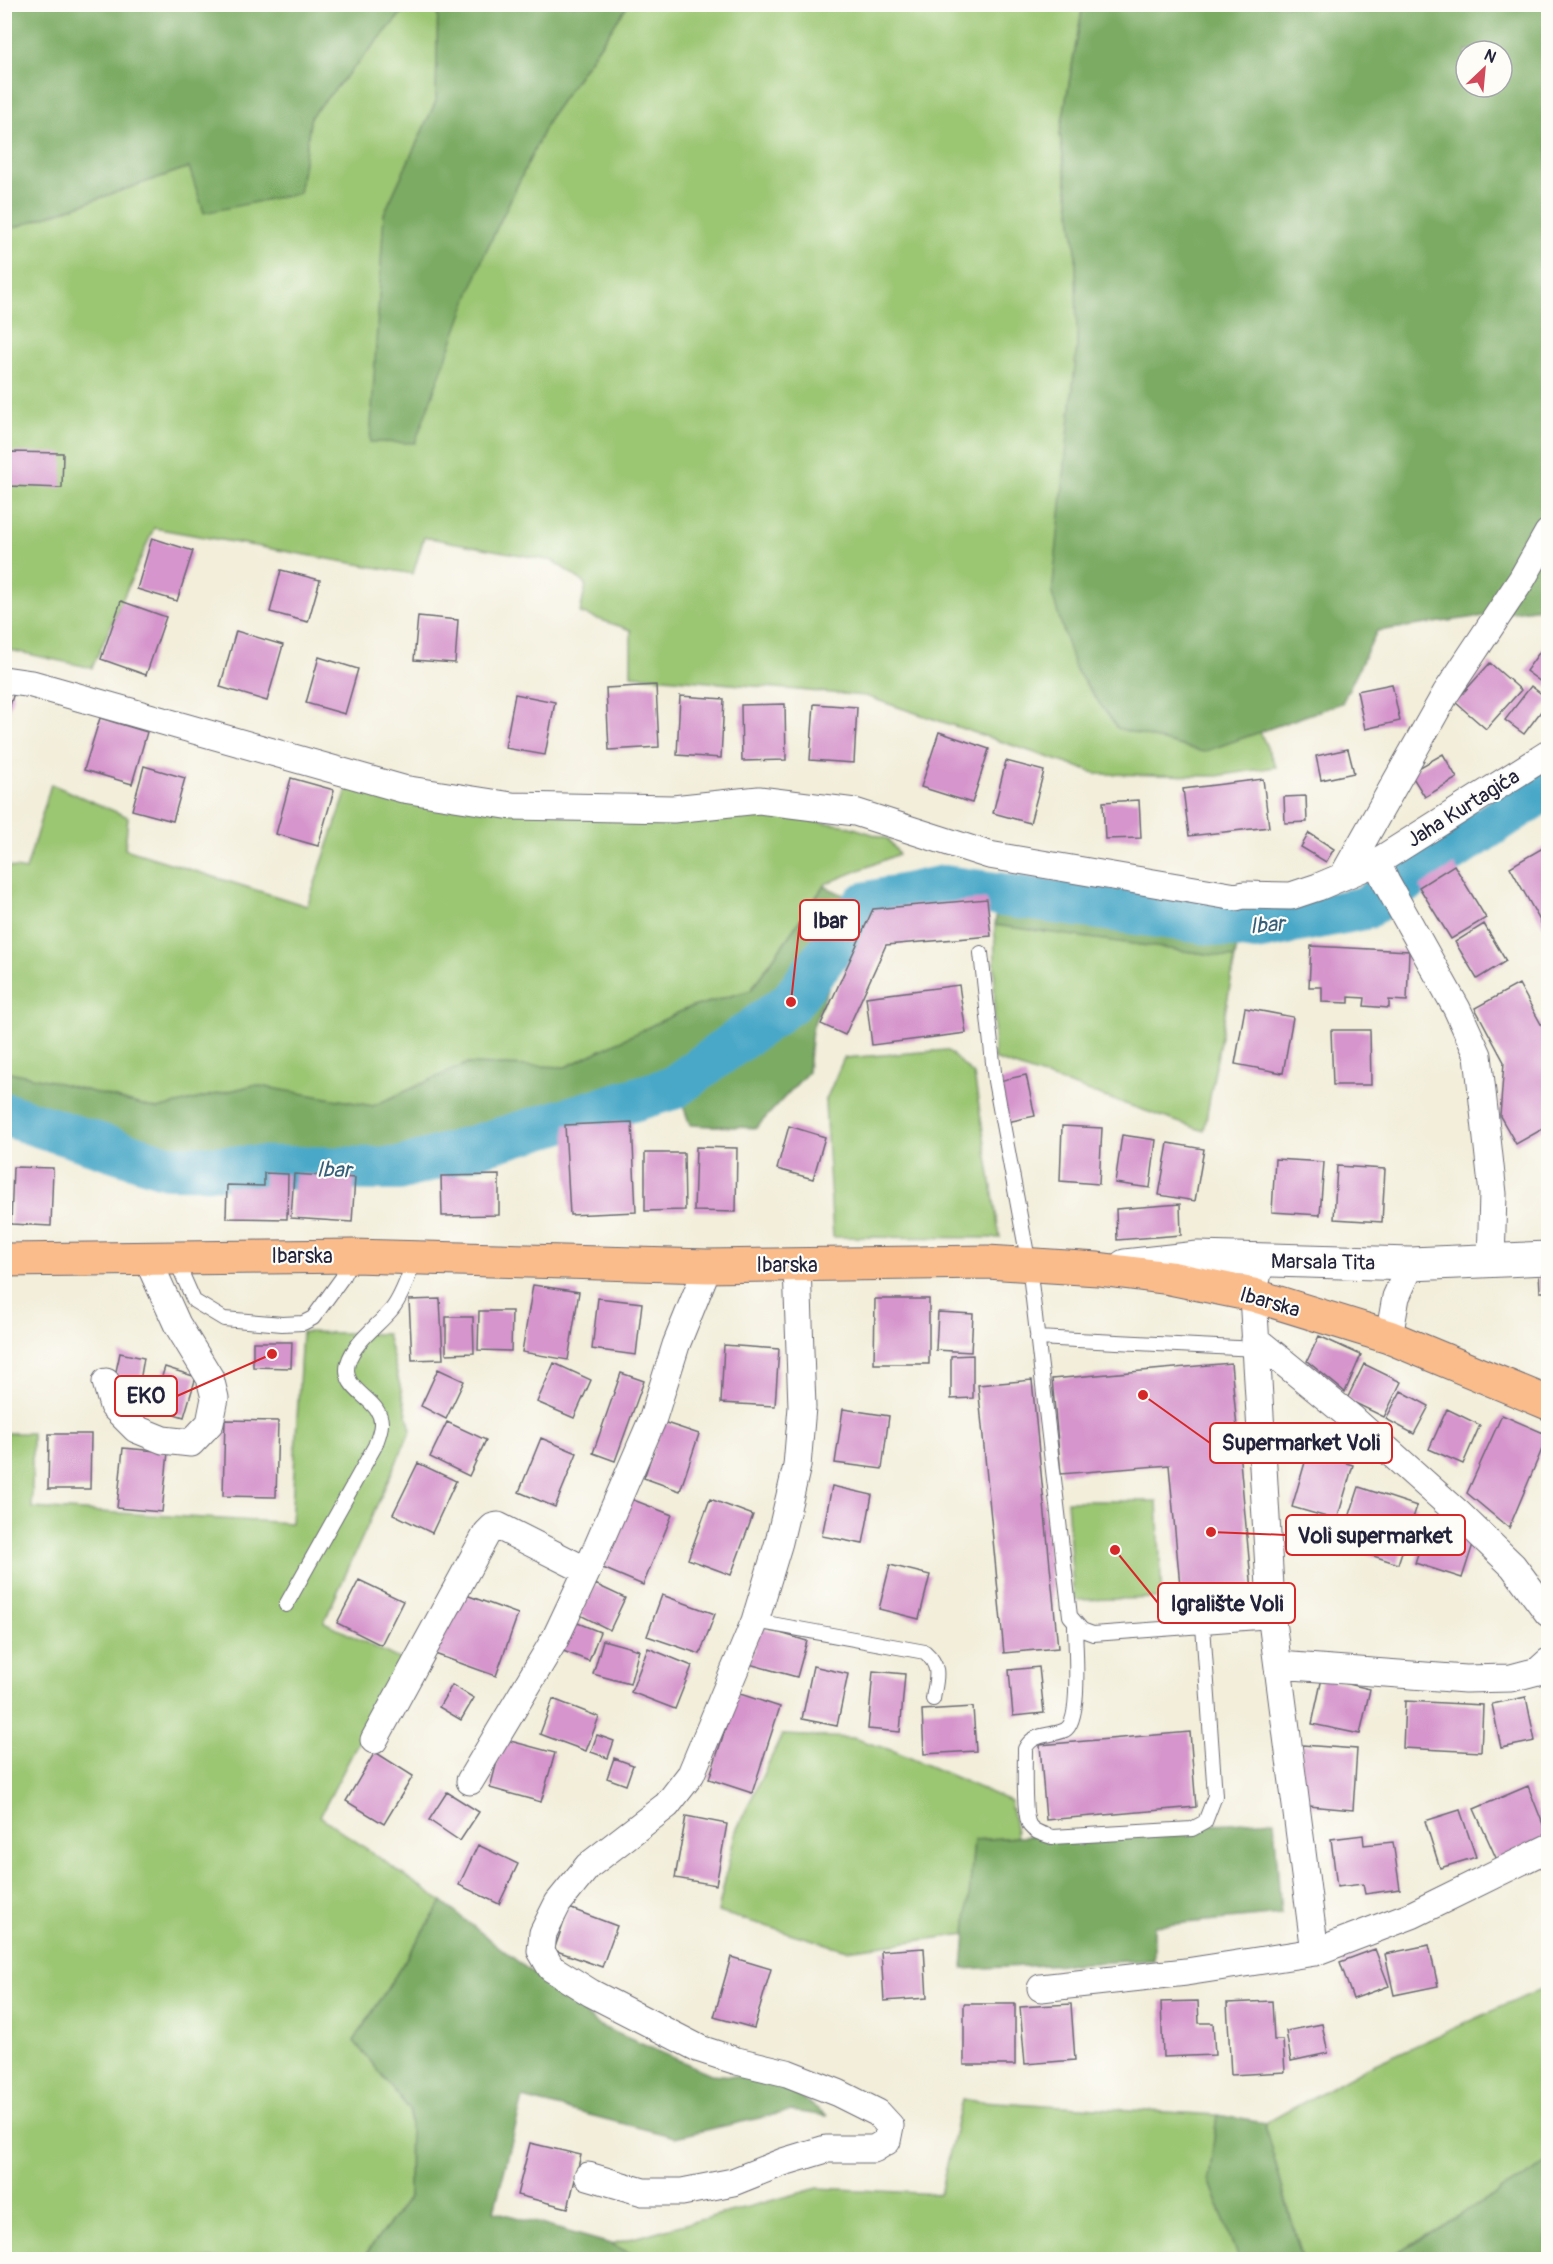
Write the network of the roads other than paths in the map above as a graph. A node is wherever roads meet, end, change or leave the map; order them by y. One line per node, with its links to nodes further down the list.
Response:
1 (1548, 533): 5 (street)
2 (4, 680): 5 (street, Jaha Kurtagića)
3 (1548, 754): 4 (street, Jaha Kurtagića)
4 (1381, 872): 5 (street, Jaha Kurtagića); 13 (street)
5 (1343, 876)
6 (981, 953): 15 (lane)
7 (353, 1256): 8 (main road, Ibarska); 8 (lane); 9 (main road, Ibarska)
8 (161, 1257): 11 (main road, Ibarska); 23 (street)
9 (416, 1257): 16 (main road, Ibarska); 26 (lane)
10 (1548, 1258): 13 (street, Marsala Tita)
11 (4, 1260)
12 (1261, 1260): 14 (street, Marsala Tita); 18 (street, Marsala Tita); 19 (street)
13 (1491, 1262): 14 (street, Marsala Tita)
14 (1411, 1264): 20 (street)
15 (1029, 1265): 17 (main road, Ibarska); 18 (main road, Ibarska); 21 (lane)
16 (708, 1266): 17 (main road, Ibarska); 25 (street)
17 (797, 1266): 29 (street)
18 (1098, 1269): 19 (main road, Ibarska)
19 (1253, 1295): 20 (main road, Ibarska); 22 (street)
20 (1389, 1337): 24 (main road, Ibarska)
21 (1037, 1338): 22 (lane); 30 (lane)
22 (1256, 1344): 27 (street); 28 (street)
23 (106, 1382)
24 (1540, 1394)
25 (587, 1571): 35 (street); 36 (street)
26 (286, 1605)
27 (1548, 1612)
28 (1272, 1621): 31 (lane); 33 (street)
29 (755, 1622): 34 (lane); 40 (street)
30 (1076, 1625): 31 (lane); 31 (lane)
31 (1203, 1626)
32 (1548, 1662): 33 (street)
33 (1279, 1665): 38 (street)
34 (933, 1699)
35 (374, 1740)
36 (470, 1781)
37 (1548, 1848): 38 (street)
38 (1315, 1952): 39 (street)
39 (1041, 1988)
40 (588, 2176)

